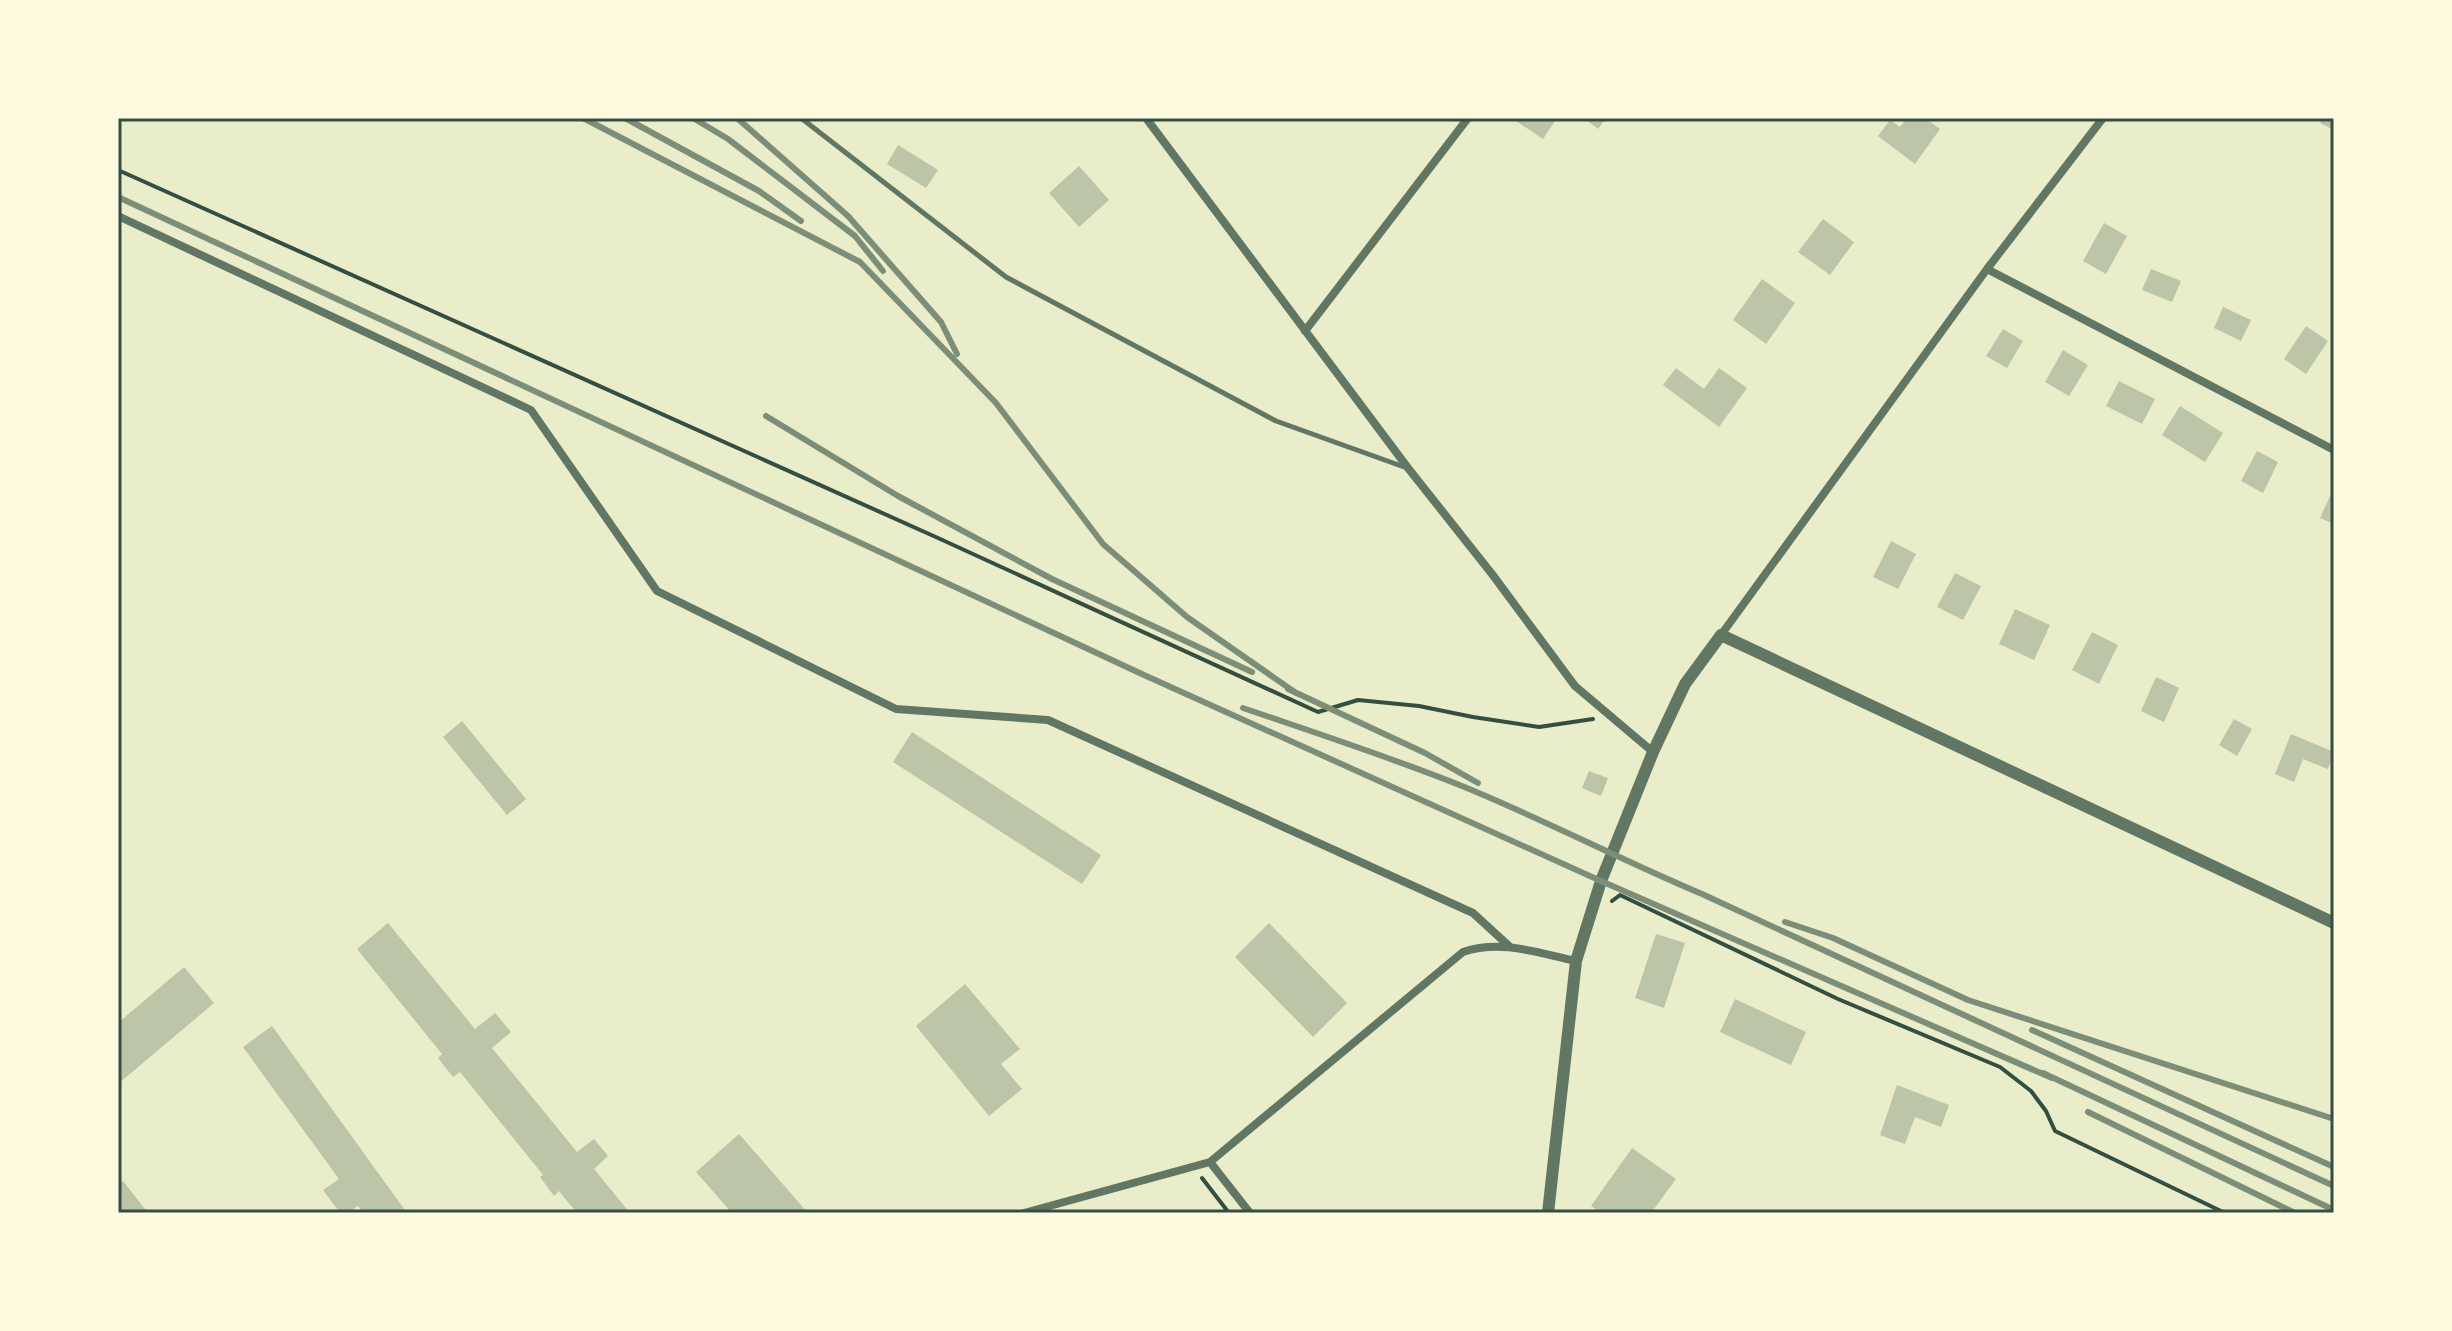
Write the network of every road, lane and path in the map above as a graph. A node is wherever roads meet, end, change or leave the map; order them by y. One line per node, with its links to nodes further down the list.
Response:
1 (801, 118): 10 (lane)
2 (1146, 118): 8 (street)
3 (1468, 118): 8 (street)
4 (2103, 118): 7 (street)
5 (118, 170): 12 (path)
6 (118, 216): 16 (street)
7 (1987, 269): 9 (street); 11 (street)
8 (1305, 331): 10 (street)
9 (2334, 450)
10 (1408, 468): 12 (street)
11 (1721, 635): 13 (street); 15 (street)
12 (1611, 717): 13 (street)
13 (1653, 752): 14 (street)
14 (1590, 916): 17 (street); 24 (path)
15 (2334, 923)
16 (1509, 946): 17 (street); 18 (street)
17 (1576, 961): 23 (street)
18 (1210, 1162): 19 (street); 22 (street)
19 (1193, 1167): 20 (street); 21 (path)
20 (1024, 1213)
21 (1229, 1213)
22 (1250, 1213)
23 (1548, 1213)
24 (2225, 1213)

